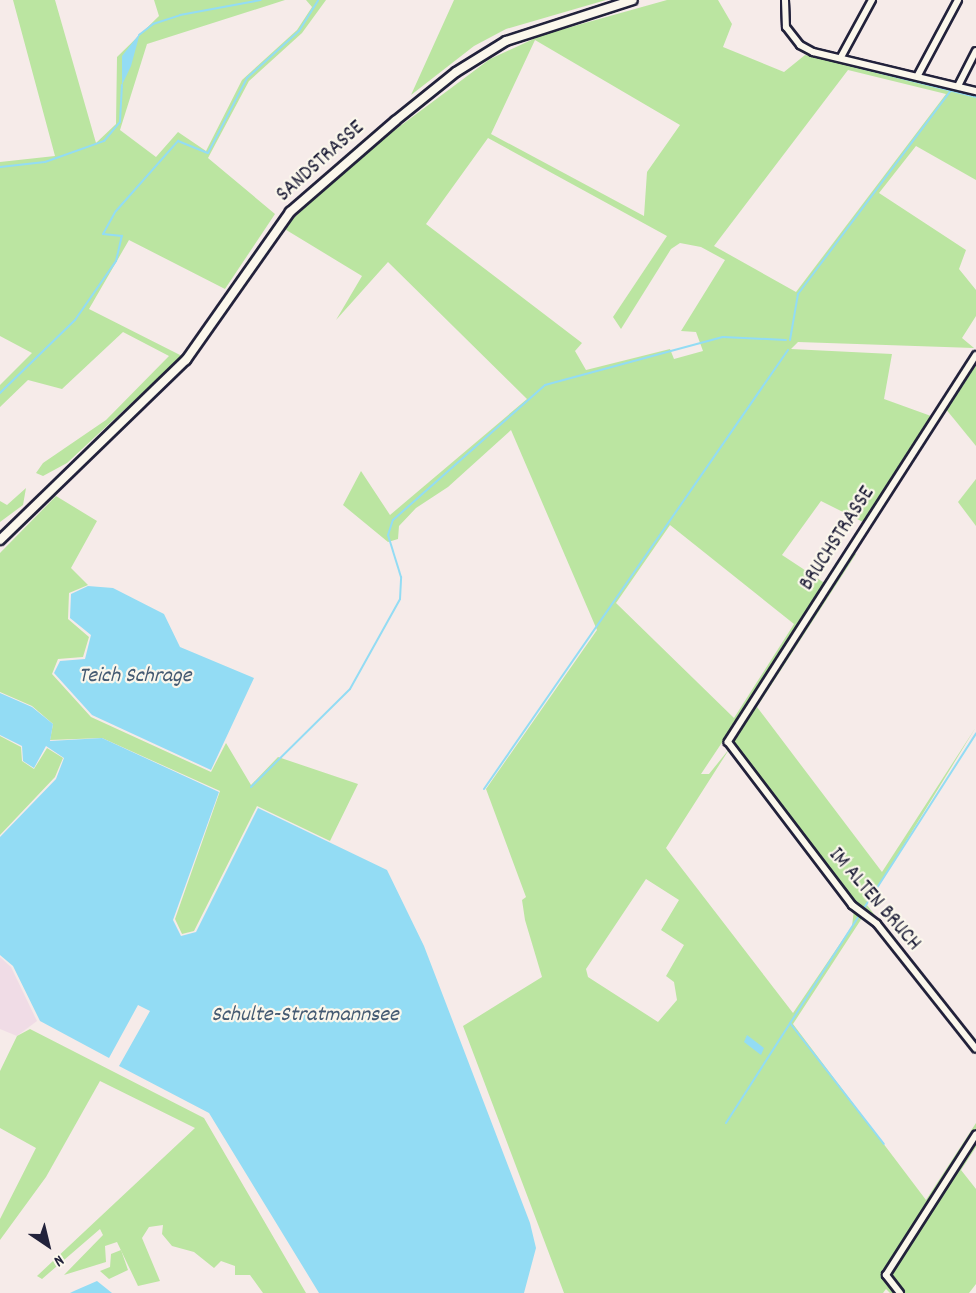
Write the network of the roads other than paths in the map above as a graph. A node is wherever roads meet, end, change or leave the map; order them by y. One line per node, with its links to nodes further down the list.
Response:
1 (633, 0): 11 (main road, SANDSTRASSE)
2 (785, 0): 6 (street)
3 (872, 0): 6 (street)
4 (958, 0): 7 (street)
5 (976, 51): 8 (street)
6 (841, 57): 7 (street)
7 (918, 75): 8 (street)
8 (958, 86): 9 (street)
9 (976, 91)
10 (976, 355): 12 (street, BRUCHSTRASSE)
11 (0, 540)
12 (728, 742): 13 (street, IM ALTEN BRUCH)
13 (976, 1049)
14 (976, 1134): 15 (street)
15 (900, 1293)

